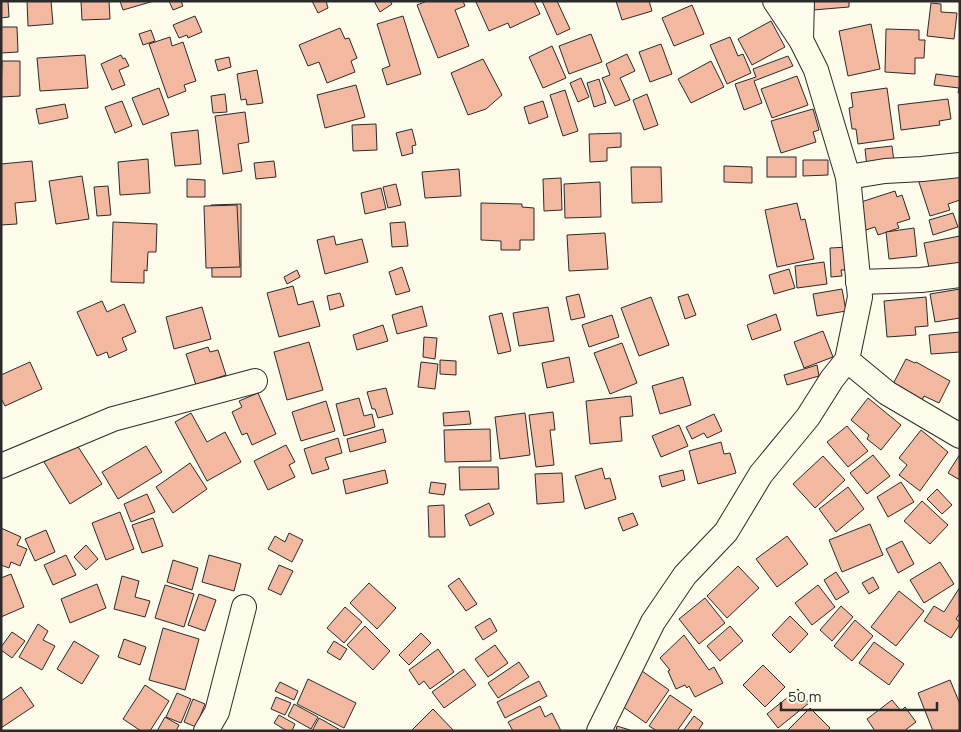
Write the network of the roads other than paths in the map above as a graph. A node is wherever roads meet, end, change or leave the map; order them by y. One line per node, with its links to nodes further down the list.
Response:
1 (774, 1): 3 (street)
2 (802, 1): 3 (street)
3 (801, 40): 5 (street)
4 (960, 165): 5 (street)
5 (848, 177): 7 (street)
6 (960, 275): 7 (street)
7 (858, 282): 8 (street)
8 (847, 360): 10 (street); 14 (street)
9 (255, 381): 11 (street)
10 (960, 436)
11 (1, 466)
12 (244, 607): 13 (street)
13 (206, 731)
14 (599, 731)

